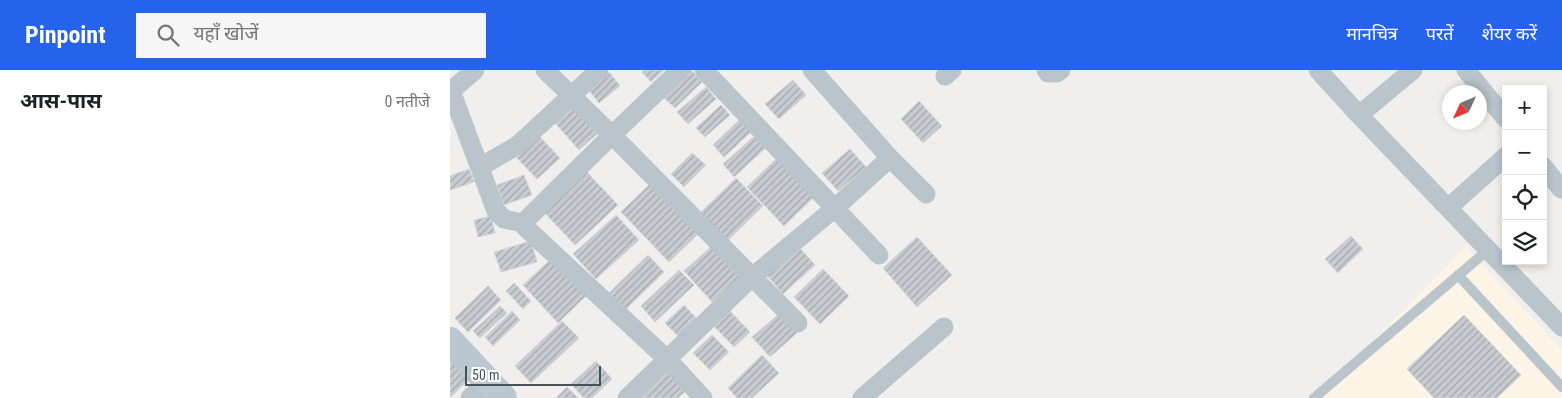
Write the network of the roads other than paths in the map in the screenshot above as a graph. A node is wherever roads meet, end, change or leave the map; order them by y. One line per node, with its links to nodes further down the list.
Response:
1 (475, 70): 12 (street)
2 (545, 70): 13 (street)
3 (599, 70): 13 (street)
4 (680, 70): 16 (street)
5 (704, 70): 23 (street)
6 (812, 70): 17 (street)
7 (1046, 70): 8 (street)
8 (1061, 70)
9 (1318, 70): 15 (street)
10 (1414, 70): 15 (street)
11 (1466, 70): 14 (street)
12 (450, 90): 19 (street)
13 (571, 96): 16 (street); 19 (street)
14 (1502, 114)
15 (1359, 115): 24 (street)
16 (612, 135): 25 (street); 29 (street)
17 (890, 158): 22 (street); 23 (street)
18 (1502, 160): 24 (street)
19 (480, 167): 25 (street)
20 (1547, 171): 21 (street)
21 (1561, 189)
22 (926, 194)
23 (835, 208): 27 (street); 29 (street)
24 (1448, 208): 26 (street)
25 (523, 223): 34 (street)
26 (1488, 250): 28 (lane); 32 (street)
27 (879, 255)
28 (1458, 275): 35 (lane); 40 (lane)
29 (752, 277): 30 (street); 34 (street)
30 (798, 323)
31 (944, 327): 39 (street)
32 (1562, 327)
33 (450, 342): 36 (street)
34 (668, 360): 37 (street); 38 (street)
35 (1562, 387)
36 (487, 392)
37 (627, 398)
38 (703, 398)
39 (862, 398)
40 (1314, 398)

